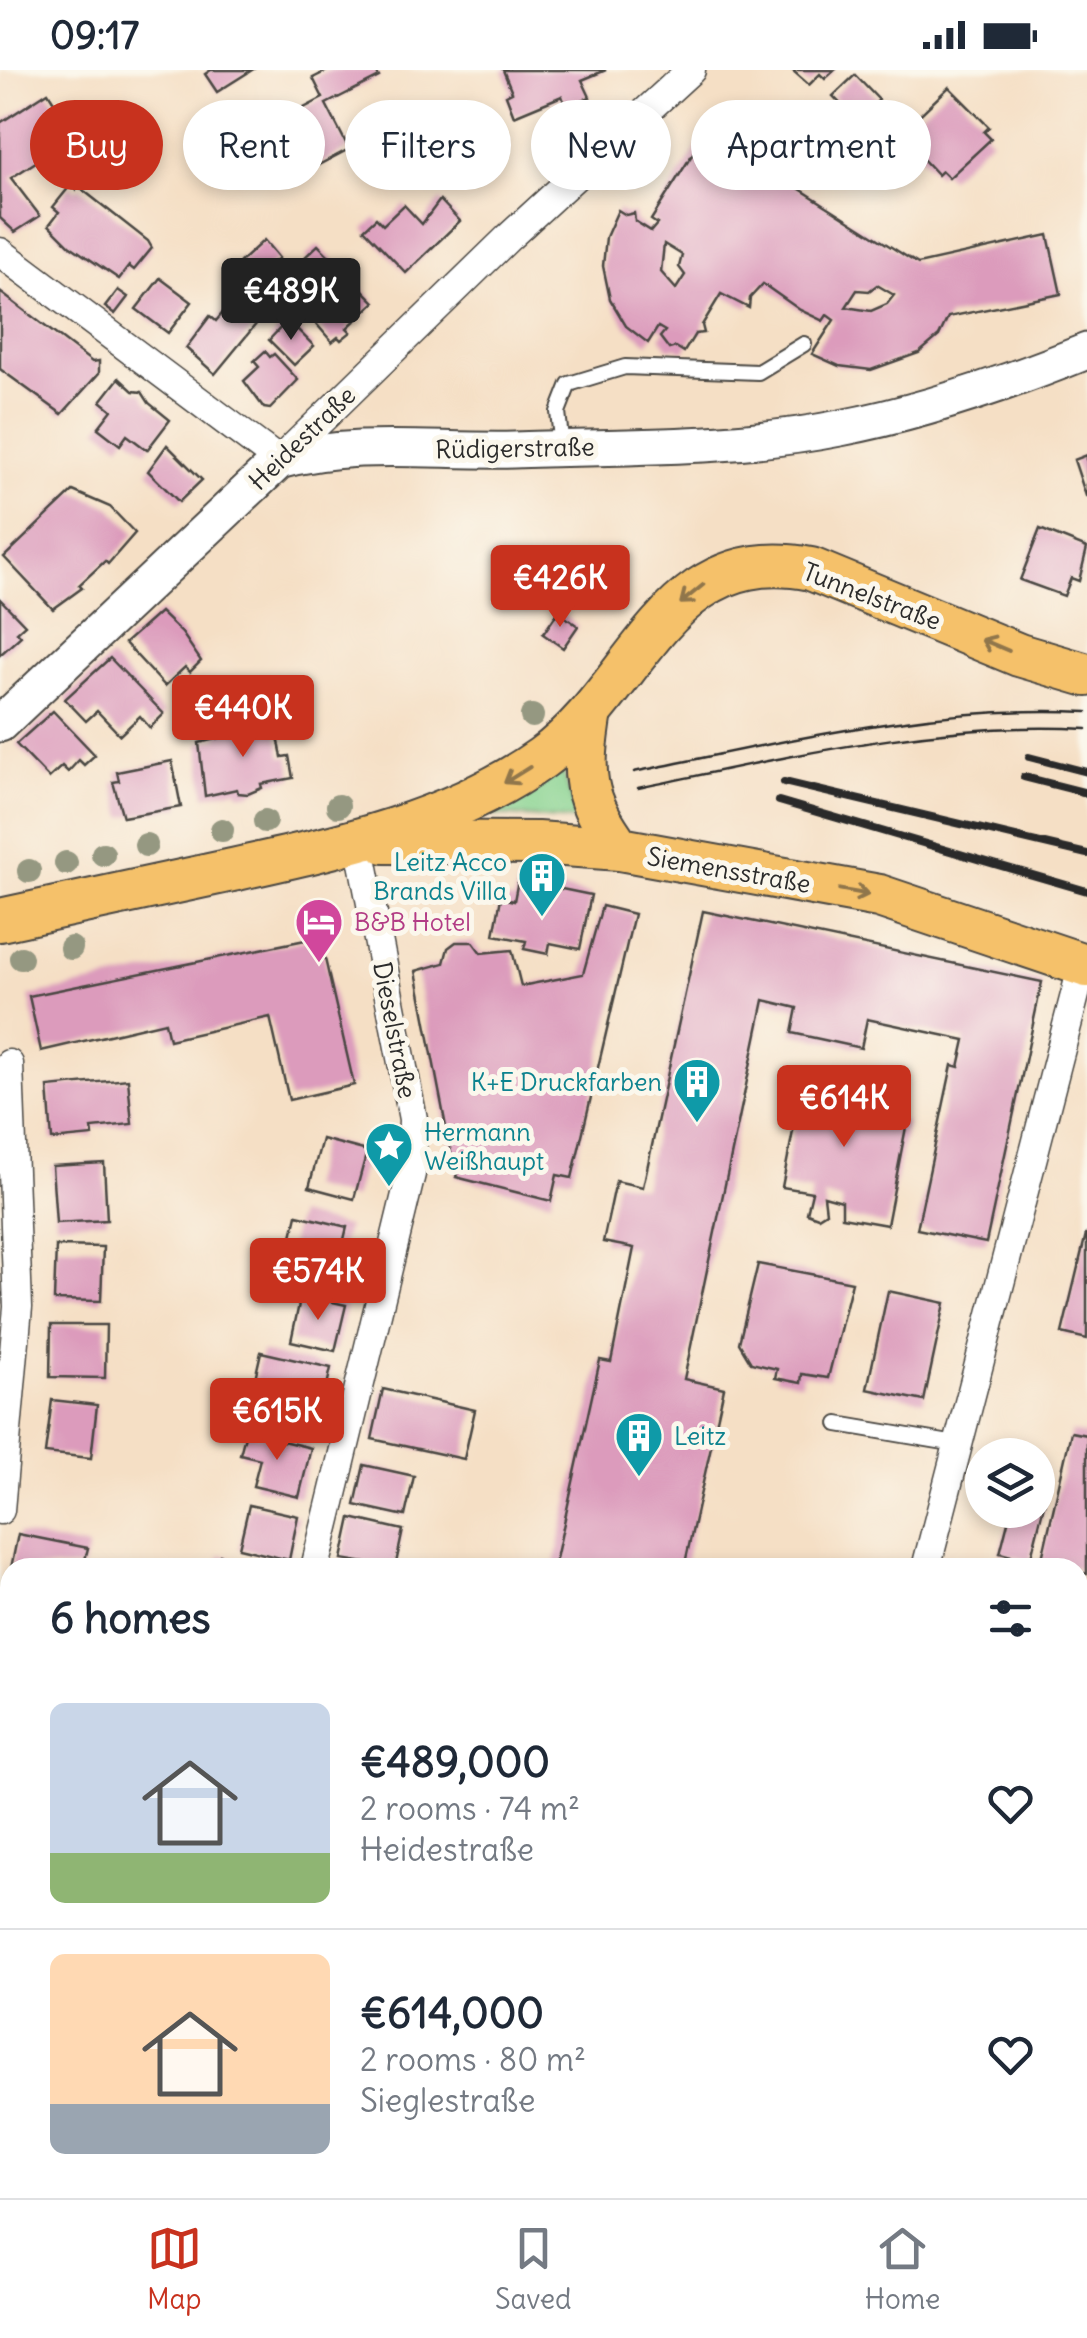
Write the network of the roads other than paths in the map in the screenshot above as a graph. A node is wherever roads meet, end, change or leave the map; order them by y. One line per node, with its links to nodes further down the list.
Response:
1 (692, 70): 6 (street, Heidestraße)
2 (0, 252): 6 (street)
3 (804, 344): 5 (lane)
4 (1087, 351): 5 (street, Rüdigerstraße)
5 (562, 448): 6 (street, Rüdigerstraße)
6 (279, 461): 9 (street, Heidestraße)
7 (1087, 675): 8 (main road, Tunnelstraße, one-way to 8)
8 (591, 712): 10 (main road, Siemensstraße, one-way to 10); 11 (main road)
9 (0, 724)
10 (359, 842): 11 (main road, Siemensstraße); 12 (main road, Siemensstraße); 18 (street, Dieselstraße)
11 (620, 849): 13 (main road, Siemensstraße, one-way to 13)
12 (0, 920)
13 (1085, 965): 16 (street)
14 (9, 1064): 17 (street)
15 (838, 1424): 16 (lane)
16 (956, 1444): 19 (street)
17 (0, 1510)
18 (317, 1558)
19 (928, 1558)

